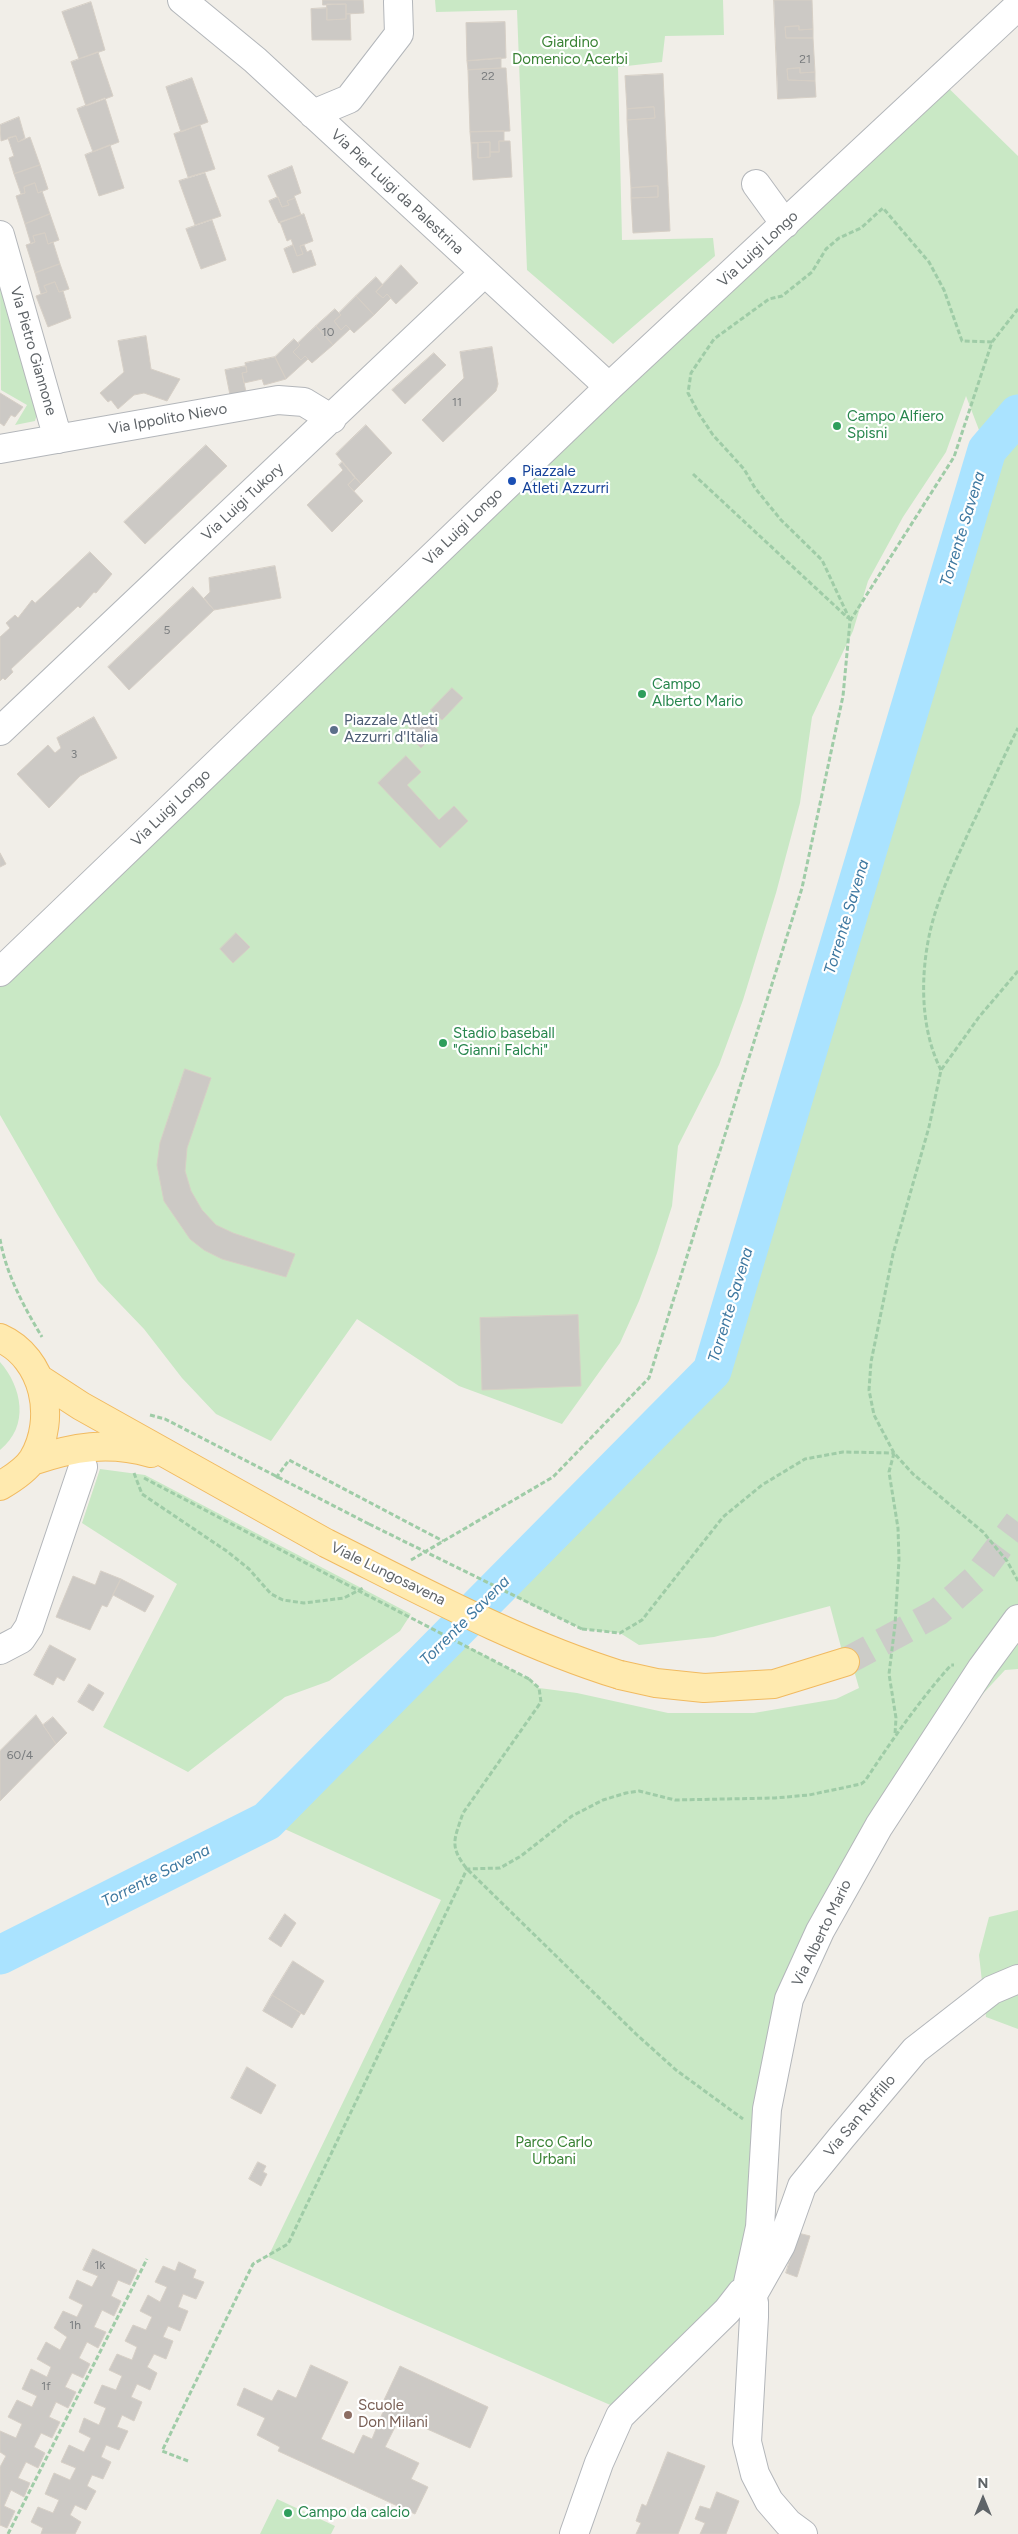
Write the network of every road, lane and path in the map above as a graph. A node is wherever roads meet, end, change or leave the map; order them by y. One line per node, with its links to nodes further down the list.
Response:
1 (182, 0): 4 (street, Via Pier Luigi da Palestrina)
2 (398, 2): 4 (street)
3 (1018, 6): 6 (street, Via Luigi Longo)
4 (313, 114): 8 (street, Via Pier Luigi da Palestrina)
5 (756, 184): 6 (street)
6 (785, 224): 11 (street, Via Luigi Longo)
7 (0, 235): 13 (street, Via Pietro Giannone)
8 (484, 273): 11 (street, Via Pier Luigi da Palestrina); 12 (street, Via Luigi Tukory)
9 (1018, 309): 10 (path)
10 (992, 342): 16 (path); 16 (path)
11 (609, 387): 20 (street, Via Luigi Longo)
12 (332, 419): 13 (street, Via Ippolito Nievo); 18 (street, Via Luigi Tukory)
13 (58, 439): 14 (street, Via Ippolito Nievo)
14 (0, 449)
15 (693, 474): 16 (path)
16 (850, 621): 33 (path)
17 (1018, 728): 21 (path)
18 (0, 731)
19 (1018, 971): 21 (path)
20 (0, 972)
21 (941, 1070): 27 (path)
22 (0, 1239): 24 (path)
23 (0, 1338): 25 (main road)
24 (45, 1343)
25 (38, 1378): 28 (main road, Viale Lungosavena); 29 (main road)
26 (148, 1414): 31 (path)
27 (894, 1453): 31 (path, bridge); 35 (path); 41 (path)
28 (174, 1459): 29 (main road, Viale Lungosavena); 39 (main road, Viale Lungosavena, bridge)
29 (32, 1461): 32 (main road)
30 (83, 1468): 38 (street)
31 (275, 1478): 33 (path)
32 (0, 1486)
33 (444, 1541): 34 (path)
34 (402, 1565)
35 (1018, 1581)
36 (369, 1584): 42 (path, bridge)
37 (1018, 1619): 40 (street, Via Alberto Mario)
38 (0, 1650)
39 (845, 1662)
40 (982, 1668): 41 (path); 44 (street, Via Alberto Mario)
41 (895, 1734): 42 (path)
42 (467, 1869): 44 (path); 47 (path)
43 (1018, 1979): 46 (street, Via San Ruffillo)
44 (766, 2136): 46 (street, Via Alberto Mario)
45 (147, 2259): 48 (path)
46 (749, 2294): 49 (street, Via San Ruffillo); 50 (street)
47 (188, 2461)
48 (8, 2534)
49 (574, 2534)
50 (803, 2534)

